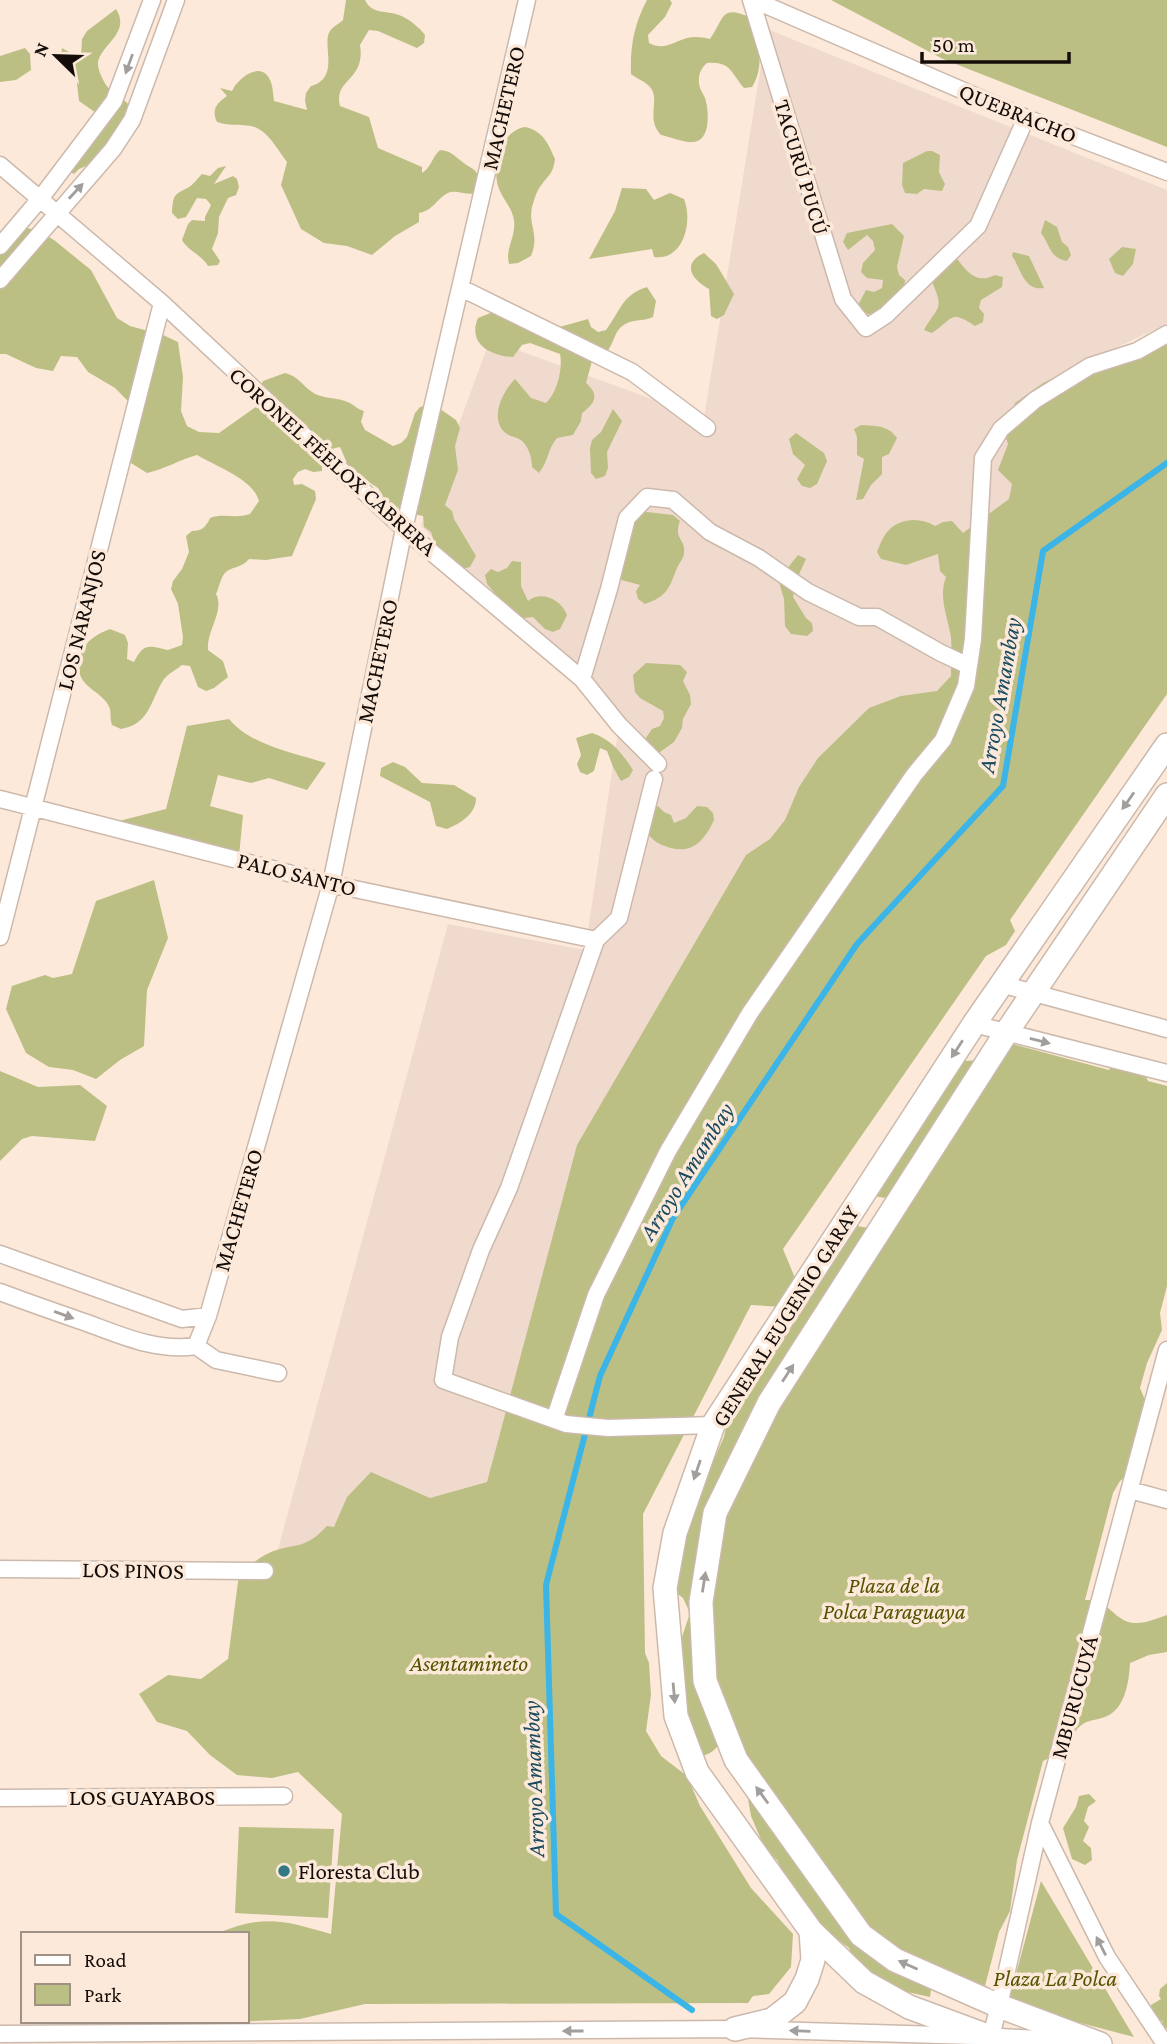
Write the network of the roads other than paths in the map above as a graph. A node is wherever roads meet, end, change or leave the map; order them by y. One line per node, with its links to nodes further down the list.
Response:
1 (152, 0): 9 (street, one-way to 9)
2 (176, 0): 10 (street, one-way to 2)
3 (527, 0): 13 (street, MACHETERO)
4 (753, 0): 5 (street, QUEBRACHO); 6 (street, TACURÚ PUCÚ)
5 (781, 5): 6 (street, QUEBRACHO)
6 (1026, 118): 8 (street, QUEBRACHO)
7 (0, 165): 9 (street, CORONEL FÉELOX CABRERA)
8 (1167, 172)
9 (40, 199): 10 (street, CORONEL FÉELOX CABRERA); 11 (street)
10 (57, 212): 12 (street); 14 (street, CORONEL FÉELOX CABRERA)
11 (0, 246)
12 (0, 280)
13 (461, 288): 16 (street); 17 (street, MACHETERO)
14 (162, 303): 17 (street, CORONEL FÉELOX CABRERA); 23 (street, LOS NARANJOS)
15 (1167, 334): 18 (street)
16 (707, 428)
17 (404, 529): 19 (street, CORONEL FÉELOX CABRERA); 24 (street, MACHETERO)
18 (969, 666): 19 (street); 39 (street)
19 (582, 678): 26 (street, CORONEL FÉELOX CABRERA)
20 (1167, 745): 27 (street, GENERAL EUGENIO GARAY, one-way to 27)
21 (1167, 794): 28 (street, GENERAL EUGENIO GARAY)
22 (0, 799): 23 (street, PALO SANTO)
23 (33, 807): 24 (street, PALO SANTO); 25 (street, LOS NARANJOS)
24 (331, 884): 26 (street, PALO SANTO); 35 (street, MACHETERO)
25 (0, 937)
26 (596, 940): 39 (street)
27 (1001, 984): 28 (street); 29 (street, GENERAL EUGENIO GARAY)
28 (1033, 992): 30 (street); 31 (street, GENERAL EUGENIO GARAY)
29 (974, 1024): 31 (street); 40 (street, GENERAL EUGENIO GARAY, one-way to 40)
30 (1167, 1029)
31 (1006, 1033): 32 (street, one-way to 32); 49 (street, GENERAL EUGENIO GARAY, one-way to 31)
32 (1167, 1073)
33 (0, 1254): 35 (street)
34 (0, 1292): 36 (street, one-way to 36)
35 (208, 1316): 36 (street, MACHETERO)
36 (196, 1346): 38 (street)
37 (1167, 1350): 41 (street, MBURUCUYÁ)
38 (278, 1373)
39 (560, 1422): 40 (street)
40 (713, 1425): 48 (street, GENERAL EUGENIO GARAY, one-way to 48)
41 (1130, 1490): 42 (street); 47 (street, MBURUCUYÁ)
42 (1167, 1500)
43 (0, 1569): 44 (street, LOS PINOS)
44 (265, 1571)
45 (284, 1796): 46 (street, LOS GUAYABOS)
46 (0, 1798)
47 (1040, 1823): 49 (street, MBURUCUYÁ); 54 (street, one-way to 47)
48 (811, 1931): 51 (street); 52 (street, GENERAL EUGENIO GARAY)
49 (999, 2006): 52 (street, MBURUCUYÁ); 53 (street, GENERAL EUGENIO GARAY)
50 (0, 2034): 51 (street, one-way to 50)
51 (729, 2035): 52 (street, one-way to 51)
52 (995, 2041): 53 (street)
53 (1097, 2043)
54 (1165, 2044)

